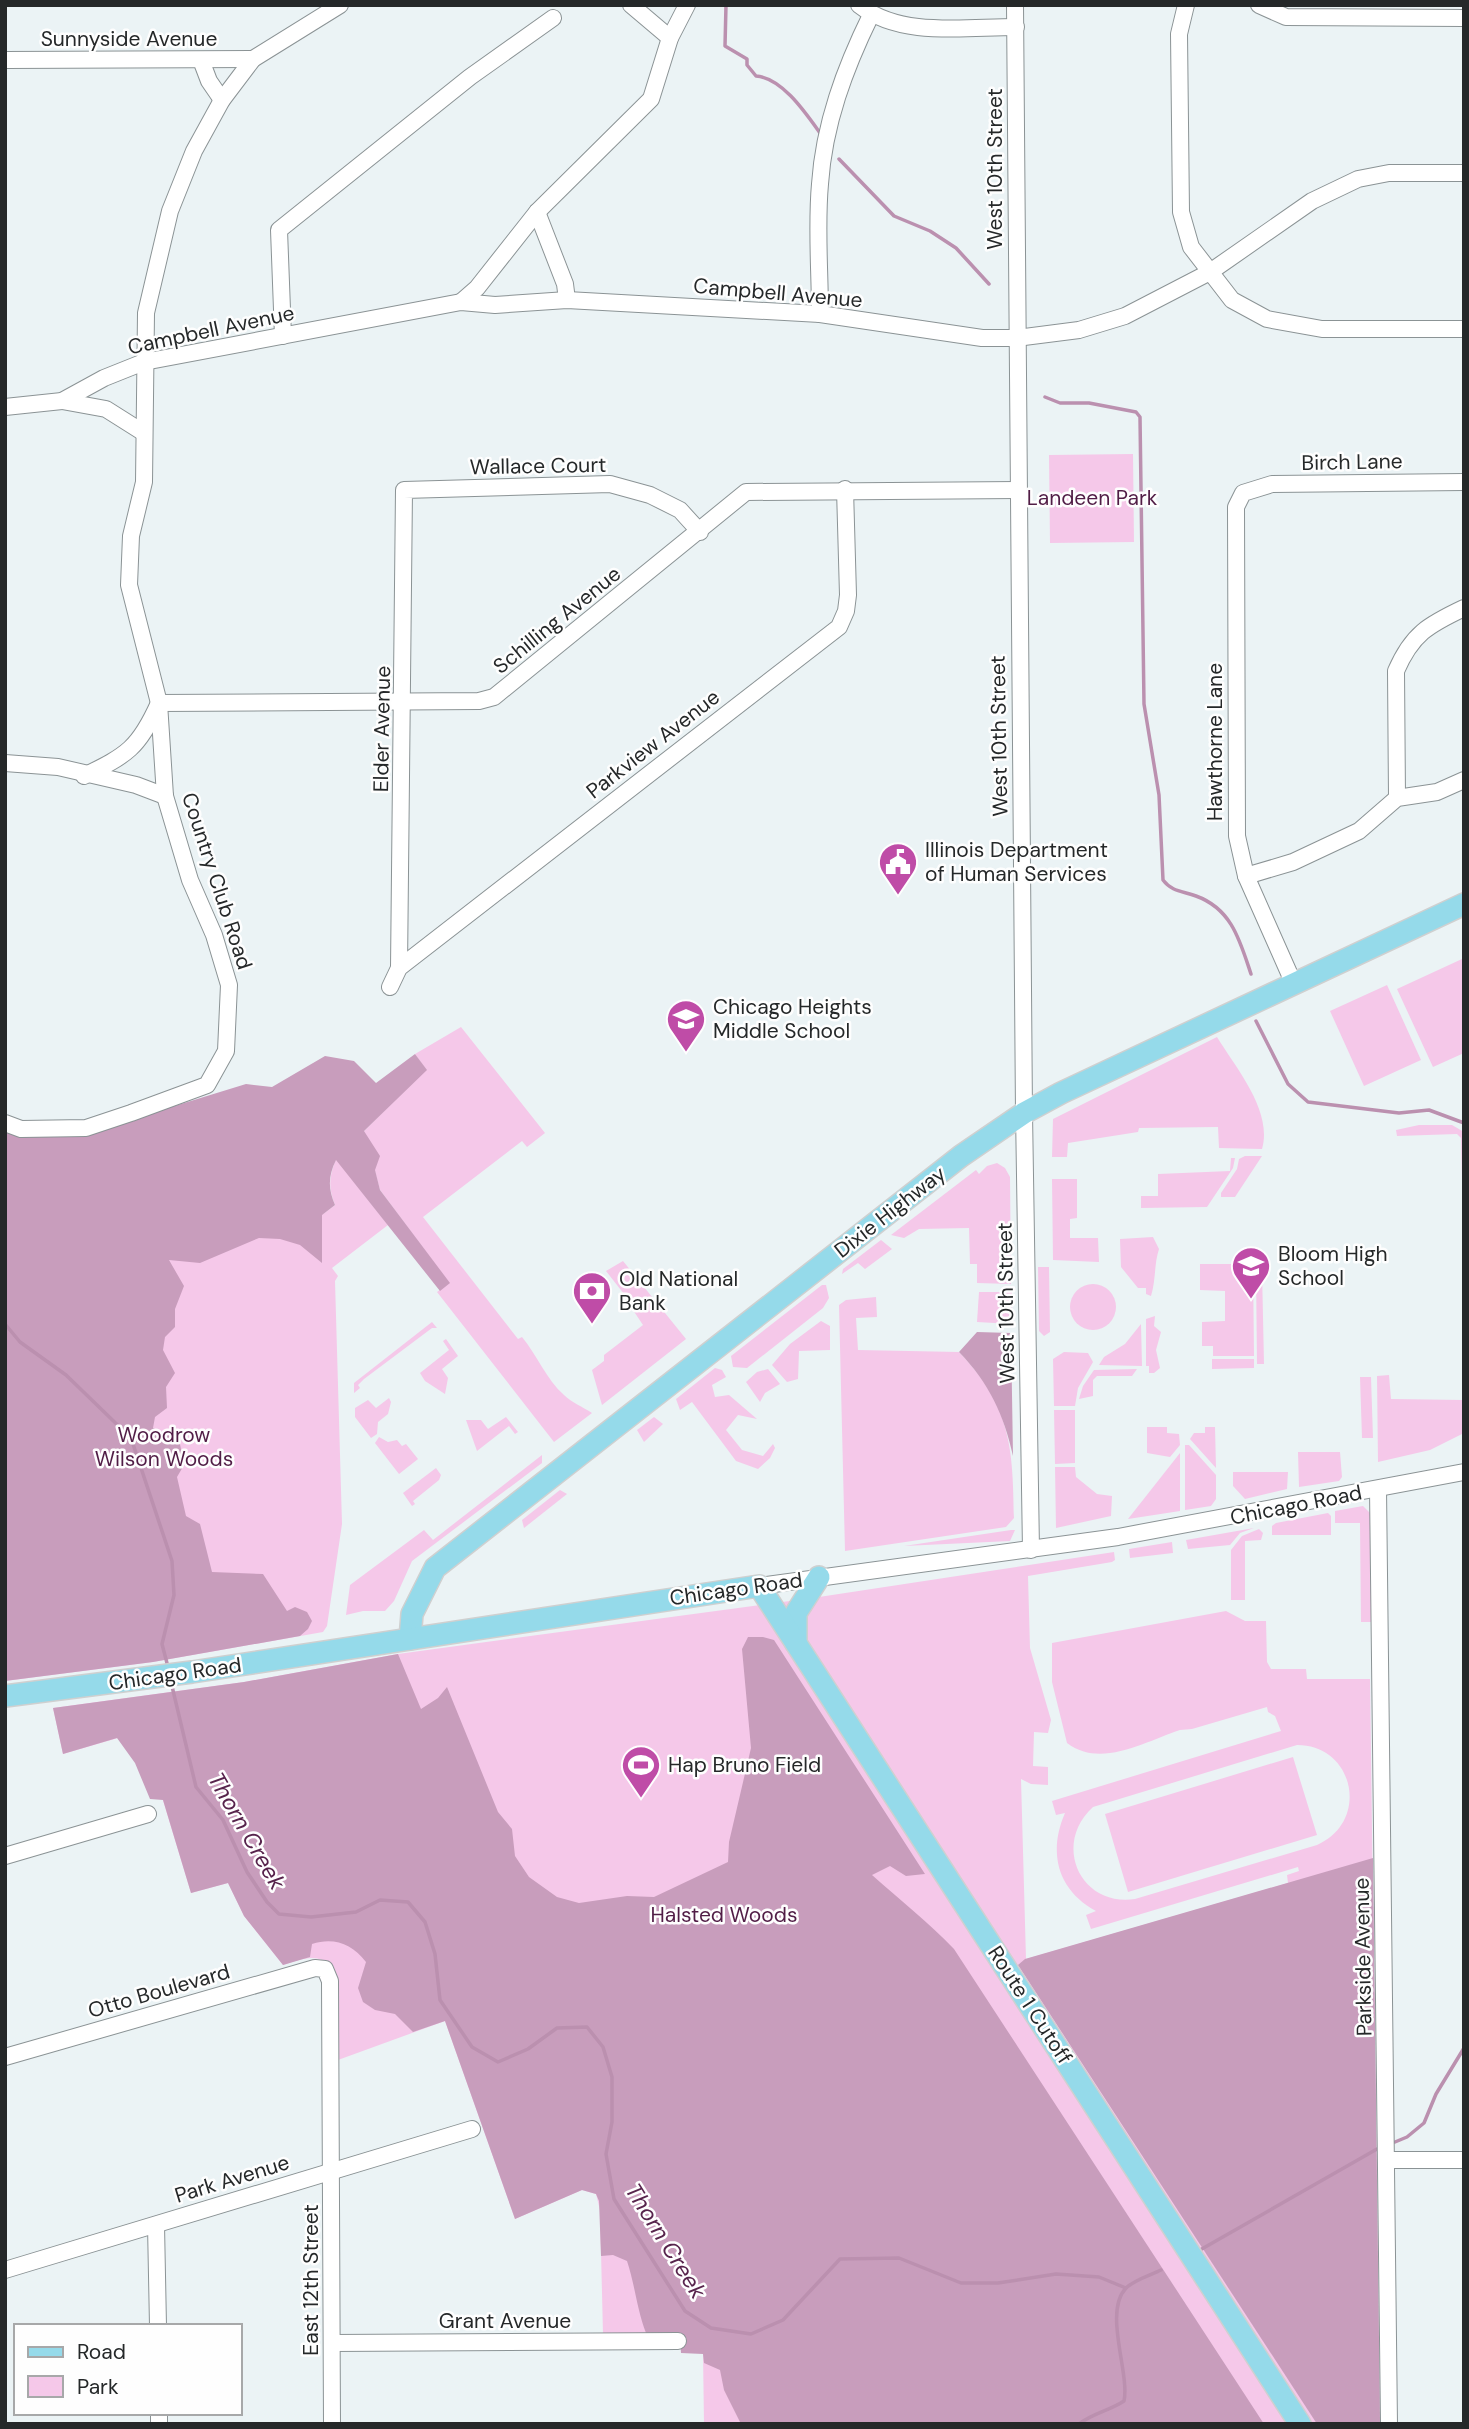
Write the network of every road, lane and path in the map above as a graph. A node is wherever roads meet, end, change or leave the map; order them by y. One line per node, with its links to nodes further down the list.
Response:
1 (340, 5): 12 (street, Country Club Road)
2 (631, 5): 11 (street)
3 (687, 5): 11 (street)
4 (1015, 5): 10 (street, West 10th Street)
5 (1186, 5): 18 (street)
6 (1259, 5): 9 (street)
7 (865, 10): 10 (street); 21 (street)
8 (553, 18): 23 (street)
9 (1464, 18)
10 (1016, 27): 24 (street, West 10th Street)
11 (670, 38): 17 (street)
12 (253, 59): 13 (street, Sunnyside Avenue); 15 (street, Country Club Road)
13 (201, 60): 14 (street, Sunnyside Avenue); 15 (street)
14 (5, 61)
15 (222, 100): 25 (street, Country Club Road)
16 (1464, 173): 18 (street, Campbell Avenue)
17 (537, 212): 19 (street); 20 (street)
18 (1210, 272): 22 (street); 24 (street, Campbell Avenue)
19 (567, 300): 20 (street, Campbell Avenue); 21 (street, Campbell Avenue)
20 (461, 302): 23 (street, Campbell Avenue)
21 (820, 314): 24 (street, Campbell Avenue)
22 (1464, 329)
23 (283, 336): 25 (street, Campbell Avenue)
24 (1016, 338): 32 (street, West 10th Street)
25 (144, 362): 26 (street, Campbell Avenue); 28 (street, Country Club Road)
26 (62, 401): 27 (street, Campbell Avenue); 28 (street, Campbell Avenue)
27 (5, 407)
28 (144, 433): 37 (street, Country Club Road)
29 (1464, 482): 33 (street, Birch Lane)
30 (845, 489): 32 (street, Schilling Avenue); 34 (street, Schilling Avenue); 45 (street, Parkview Avenue)
31 (404, 490): 34 (street, Wallace Court); 36 (street, Elder Avenue)
32 (1018, 490): 48 (street, West 10th Street)
33 (1243, 493): 43 (street, Hawthorne Lane)
34 (700, 532): 36 (street, Schilling Avenue)
35 (1464, 608): 42 (street)
36 (404, 700): 37 (street, Schilling Avenue); 45 (street, Elder Avenue)
37 (159, 704): 39 (street); 41 (street, Country Club Road)
38 (5, 764): 39 (street)
39 (84, 776): 41 (street)
40 (1464, 780): 42 (street)
41 (165, 796): 49 (street, Country Club Road)
42 (1396, 798): 43 (street)
43 (1246, 876): 46 (street, Hawthorne Lane)
44 (1464, 904): 46 (main road, Dixie Highway)
45 (399, 968): 47 (street, Parkview Avenue)
46 (1293, 982): 48 (main road, Dixie Highway)
47 (390, 987)
48 (1024, 1112): 52 (street, West 10th Street); 55 (main road, Dixie Highway)
49 (5, 1123)
50 (1464, 1472): 51 (street, Chicago Road)
51 (1378, 1489): 52 (street, Chicago Road); 63 (street, Parkside Avenue)
52 (1031, 1550): 53 (street, Chicago Road)
53 (819, 1577): 54 (street, Chicago Road); 56 (main road)
54 (759, 1586): 55 (main road, Chicago Road); 56 (main road, Route 1 Cutoff)
55 (410, 1639): 57 (main road, Chicago Road)
56 (796, 1643): 72 (main road, Route 1 Cutoff)
57 (5, 1696)
58 (148, 1814): 59 (street)
59 (5, 1856)
60 (325, 1969): 61 (street, Otto Boulevard); 65 (street, East 12th Street)
61 (5, 2057)
62 (472, 2129): 65 (street, Park Avenue)
63 (1386, 2160): 64 (street); 73 (street, Parkside Avenue)
64 (1464, 2160)
65 (331, 2171): 66 (street, Park Avenue); 70 (street, East 12th Street)
66 (156, 2225): 67 (street, Park Avenue); 68 (street)
67 (5, 2270)
68 (158, 2324)
69 (678, 2341): 70 (street, Grant Avenue)
70 (332, 2343): 71 (street, East 12th Street)
71 (332, 2424)
72 (1300, 2424)
73 (1389, 2424)

